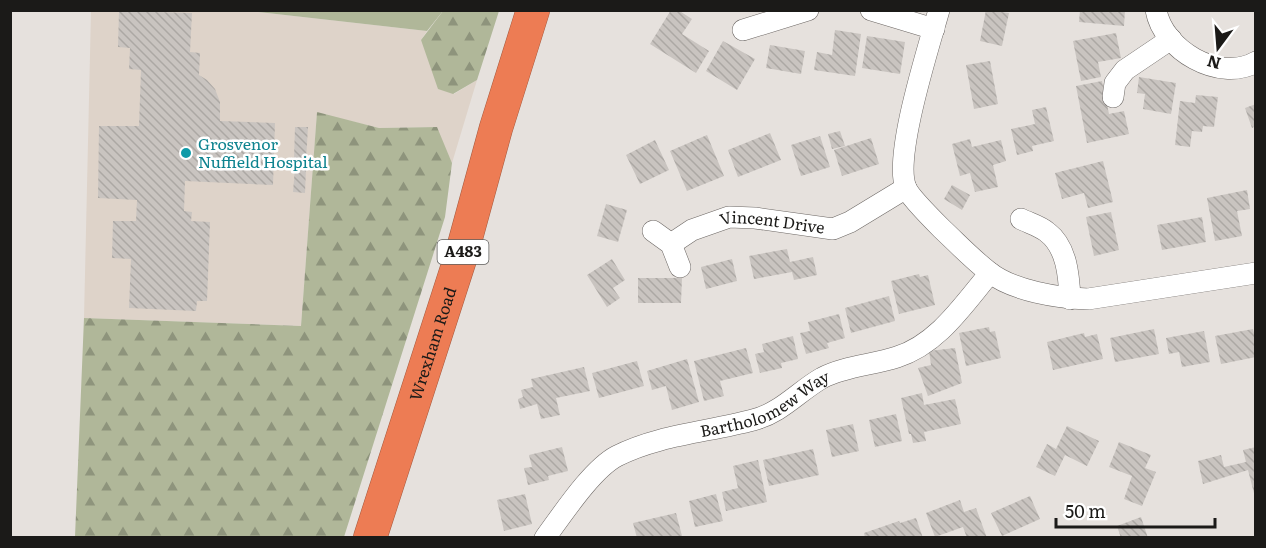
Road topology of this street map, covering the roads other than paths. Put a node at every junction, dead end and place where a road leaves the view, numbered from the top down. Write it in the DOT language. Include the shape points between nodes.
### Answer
graph roads {
  1 [pos="532,10"];
  2 [pos="808,10"];
  3 [pos="871,10"];
  4 [pos="1156,10"];
  5 [pos="936,20"];
  6 [pos="743,30"];
  7 [pos="1171,39"];
  8 [pos="1256,62"];
  9 [pos="1113,97"];
  10 [pos="906,188"];
  11 [pos="1021,219"];
  12 [pos="653,231"];
  13 [pos="671,244"];
  14 [pos="680,267"];
  15 [pos="990,273"];
  16 [pos="1256,273"];
  17 [pos="1070,299"];
  18 [pos="370,537"];
  19 [pos="545,537"];
  1 -- 18 [label="highway, Wrexham Road / A483" via="462,256"];
  2 -- 6 [label="street"];
  3 -- 5 [label="street"];
  4 -- 7 [label="street"];
  5 -- 10 [label="street" via="908,126 903,159"];
  7 -- 8 [label="street" via="1193,60 1221,69"];
  7 -- 9 [label="street" via="1125,70 1115,83"];
  10 -- 13 [label="street, Vincent Drive" via="833,228 729,217 692,230"];
  10 -- 15 [label="street" via="932,220"];
  11 -- 17 [label="street" via="1046,231 1059,244 1069,276"];
  12 -- 13 [label="street"];
  13 -- 14 [label="street"];
  15 -- 17 [label="street" via="1018,287"];
  15 -- 19 [label="street, Bartholomew Way" via="940,332 920,348 823,377 788,404 756,420 650,444 615,457 582,488"];
  16 -- 17 [label="street" via="1088,300"];
}
